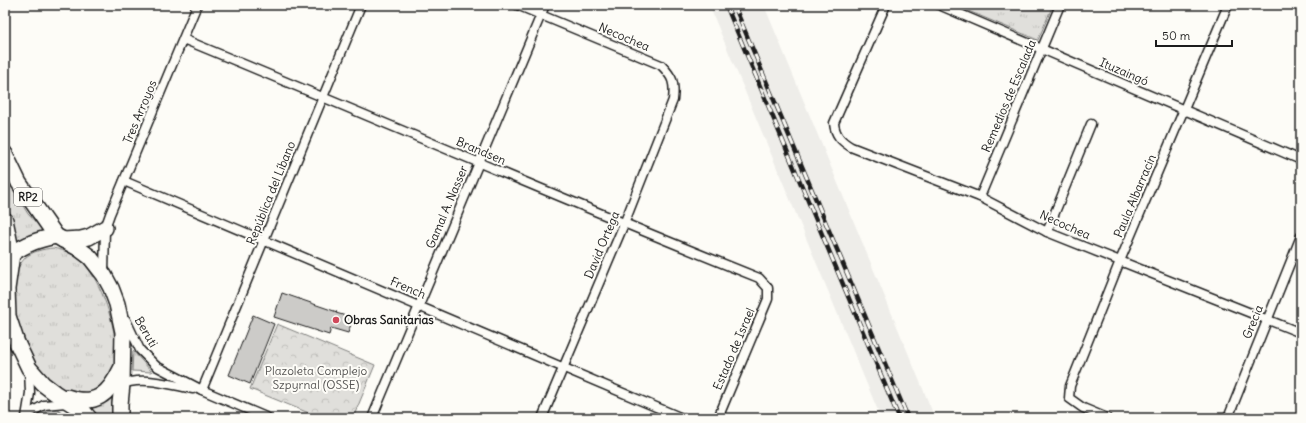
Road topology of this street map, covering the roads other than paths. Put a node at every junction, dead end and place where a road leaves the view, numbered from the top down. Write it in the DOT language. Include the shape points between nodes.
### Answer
graph roads {
  1 [pos="197,5"];
  2 [pos="362,5"];
  3 [pos="517,5"];
  4 [pos="545,5"];
  5 [pos="886,5"];
  6 [pos="938,5"];
  7 [pos="1060,5"];
  8 [pos="1228,5"];
  9 [pos="541,15"];
  10 [pos="183,39"];
  11 [pos="1042,50"];
  12 [pos="672,79"];
  13 [pos="323,96"];
  14 [pos="1184,110"];
  15 [pos="1092,124"];
  16 [pos="5,154"];
  17 [pos="1301,160"];
  18 [pos="479,163"];
  19 [pos="124,181"];
  20 [pos="980,197"];
  21 [pos="5,220"];
  22 [pos="624,224"];
  23 [pos="105,228"];
  24 [pos="1047,232"];
  25 [pos="1301,236"];
  26 [pos="59,238"];
  27 [pos="265,241"];
  28 [pos="1120,261"];
  29 [pos="9,263"];
  30 [pos="104,275"];
  31 [pos="768,288"];
  32 [pos="118,304"];
  33 [pos="419,306"];
  34 [pos="6,315"];
  35 [pos="1267,320"];
  36 [pos="1301,333"];
  37 [pos="122,366"];
  38 [pos="29,368"];
  39 [pos="562,368"];
  40 [pos="122,384"];
  41 [pos="202,390"];
  42 [pos="55,393"];
  43 [pos="105,394"];
  44 [pos="86,401"];
  45 [pos="71,403"];
  46 [pos="27,416"];
  47 [pos="89,418"];
  48 [pos="120,418"];
  49 [pos="268,418"];
  50 [pos="372,418"];
  51 [pos="542,418"];
  52 [pos="682,418"];
  53 [pos="718,418"];
  54 [pos="1107,418"];
  55 [pos="1228,418"];
  1 -- 10 [label="street, Tres Arroyos"];
  2 -- 13 [label="street, República del Líbano"];
  3 -- 9 [label="street, Necochea"];
  4 -- 9 [label="street, Gamal A. Nasser"];
  5 -- 20 [label="street, Necochea" via="834,123 834,130 838,137 851,147"];
  6 -- 11 [label="street, Ituzaingó"];
  7 -- 11 [label="street, Remedios de Escalada"];
  8 -- 14 [label="street, Paula Albarracín"];
  9 -- 12 [label="street, Necochea" via="661,65"];
  9 -- 18 [label="street, Gamal A. Nasser"];
  10 -- 13 [label="street, Brandsen"];
  10 -- 19 [label="street, Tres Arroyos"];
  11 -- 14 [label="street, Ituzaingó"];
  11 -- 20 [label="street, Remedios de Escalada"];
  12 -- 22 [label="street, David Ortega" via="675,89 673,100"];
  13 -- 18 [label="street, Brandsen"];
  13 -- 27 [label="street, República del Líbano"];
  14 -- 17 [label="street, Ituzaingó"];
  14 -- 28 [label="street, Paula Albarracín"];
  15 -- 24 [label="street"];
  16 -- 26 [label="highway, RP2" via="19,183"];
  18 -- 22 [label="street, Brandsen"];
  18 -- 33 [label="street, Gamal A. Nasser"];
  19 -- 23 [label="street, Tres Arroyos"];
  19 -- 27 [label="street, French"];
  20 -- 24 [label="street, Necochea"];
  21 -- 29 [label="highway, RP2"];
  22 -- 31 [label="street, Brandsen" via="759,278"];
  22 -- 39 [label="street, David Ortega"];
  23 -- 26 [label="highway" via="80,239"];
  23 -- 30 [label="street"];
  24 -- 28 [label="street, Necochea"];
  25 -- 35 [label="street, Grecia"];
  26 -- 29 [label="highway" via="42,239 25,245"];
  26 -- 30 [label="highway, RP2" via="90,257"];
  27 -- 33 [label="street, French"];
  27 -- 41 [label="street, República del Líbano"];
  28 -- 35 [label="street, Necochea"];
  28 -- 54 [label="street, Paula Albarracín" via="1070,386 1069,398 1083,408"];
  29 -- 34 [label="highway, RP2"];
  30 -- 32 [label="highway, RP2"];
  31 -- 53 [label="street, Estado de Israel" via="768,300"];
  32 -- 37 [label="highway, RP2" via="123,332"];
  32 -- 41 [label="street, Beruti" via="140,350 156,366"];
  33 -- 39 [label="street, French"];
  33 -- 50 [label="street, Gamal A. Nasser"];
  34 -- 38 [label="highway, RP2"];
  35 -- 36 [label="street, Necochea"];
  35 -- 55 [label="street, Grecia"];
  37 -- 40 [label="highway, RP2"];
  37 -- 43 [label="highway, RP2" via="115,382"];
  38 -- 42 [label="highway, RP2"];
  38 -- 46 [label="street" via="30,393"];
  39 -- 51 [label="street, David Ortega"];
  39 -- 52 [label="street, French"];
  40 -- 41 [label="street, Beruti" via="136,381 154,382"];
  40 -- 43 [label="street, Beruti"];
  40 -- 48 [label="highway, RP2"];
  41 -- 49 [label="street, Beruti"];
  42 -- 44 [label="highway, RP2"];
  42 -- 45 [label="highway, RP2"];
  43 -- 44 [label="highway"];
  44 -- 45 [label="street"];
  45 -- 46 [label="street" via="44,405"];
  45 -- 47 [label="highway, RP2"];
}
